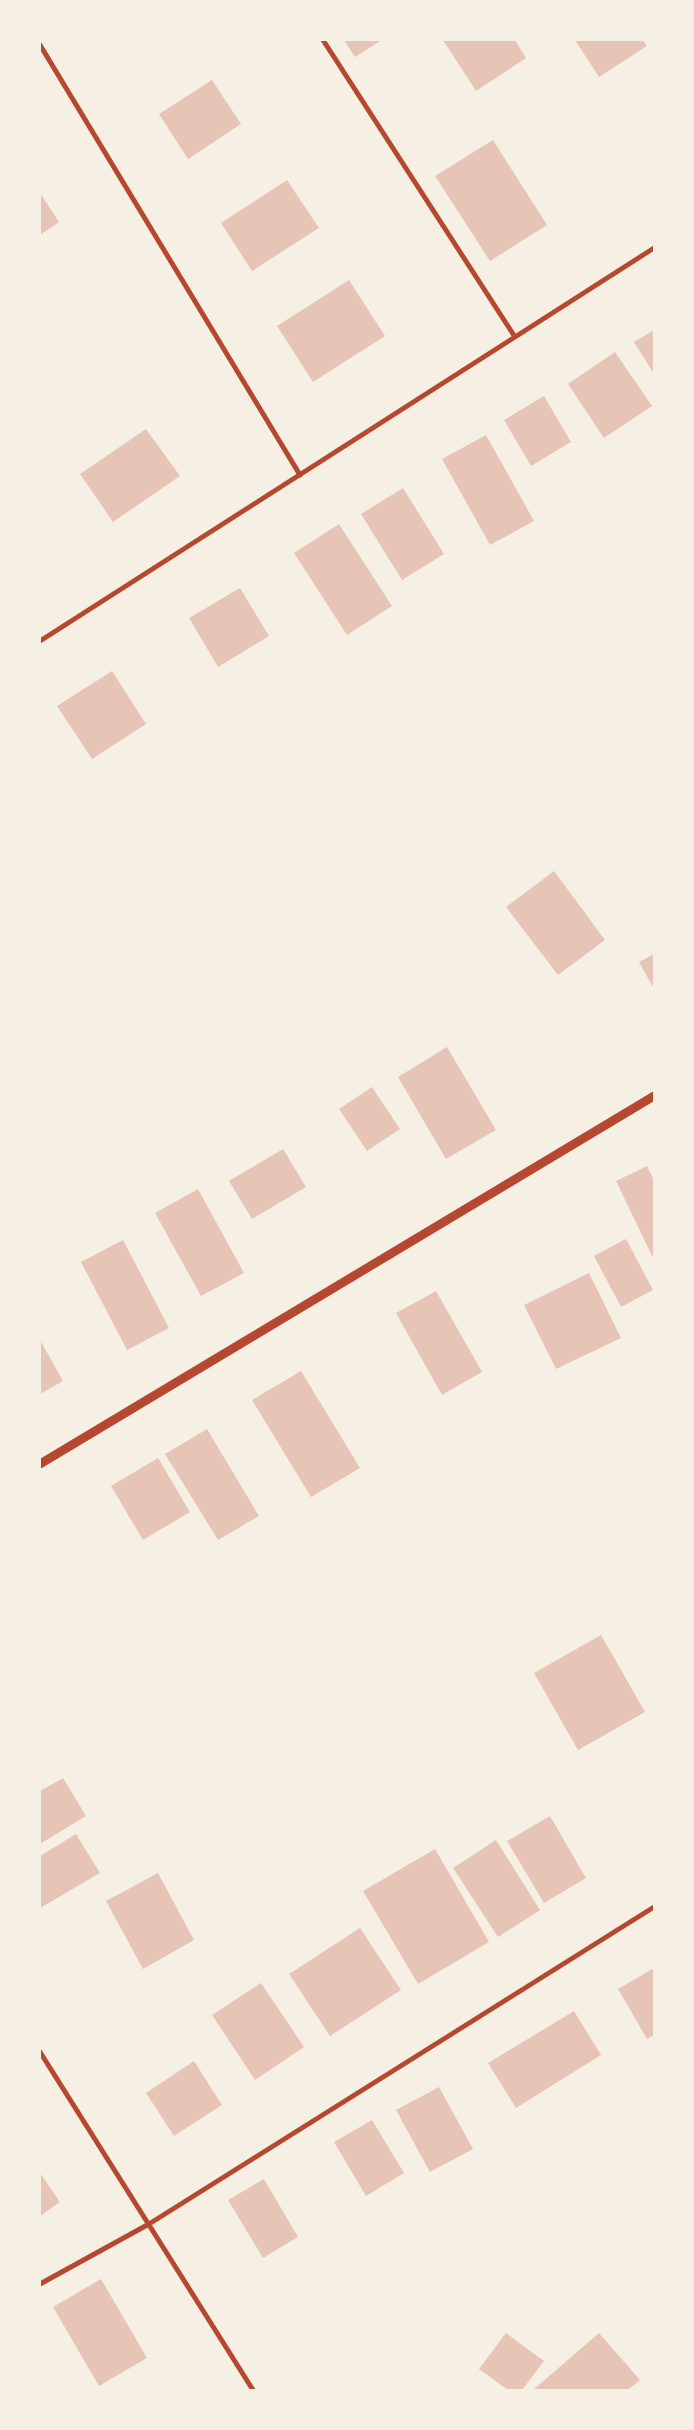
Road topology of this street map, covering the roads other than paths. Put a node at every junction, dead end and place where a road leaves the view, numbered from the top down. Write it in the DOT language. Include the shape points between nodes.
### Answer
graph roads {
  1 [pos="322,40"];
  2 [pos="40,45"];
  3 [pos="654,248"];
  4 [pos="515,337"];
  5 [pos="300,475"];
  6 [pos="40,641"];
  7 [pos="654,1096"];
  8 [pos="40,1464"];
  9 [pos="654,1907"];
  10 [pos="40,2052"];
  11 [pos="149,2224"];
  12 [pos="40,2284"];
  13 [pos="253,2390"];
  1 -- 4 [label="street"];
  2 -- 5 [label="street"];
  3 -- 4 [label="street"];
  4 -- 5 [label="street"];
  5 -- 6 [label="street"];
  7 -- 8 [label="street"];
  9 -- 11 [label="street"];
  10 -- 11 [label="street"];
  11 -- 12 [label="street"];
  11 -- 13 [label="street"];
}
